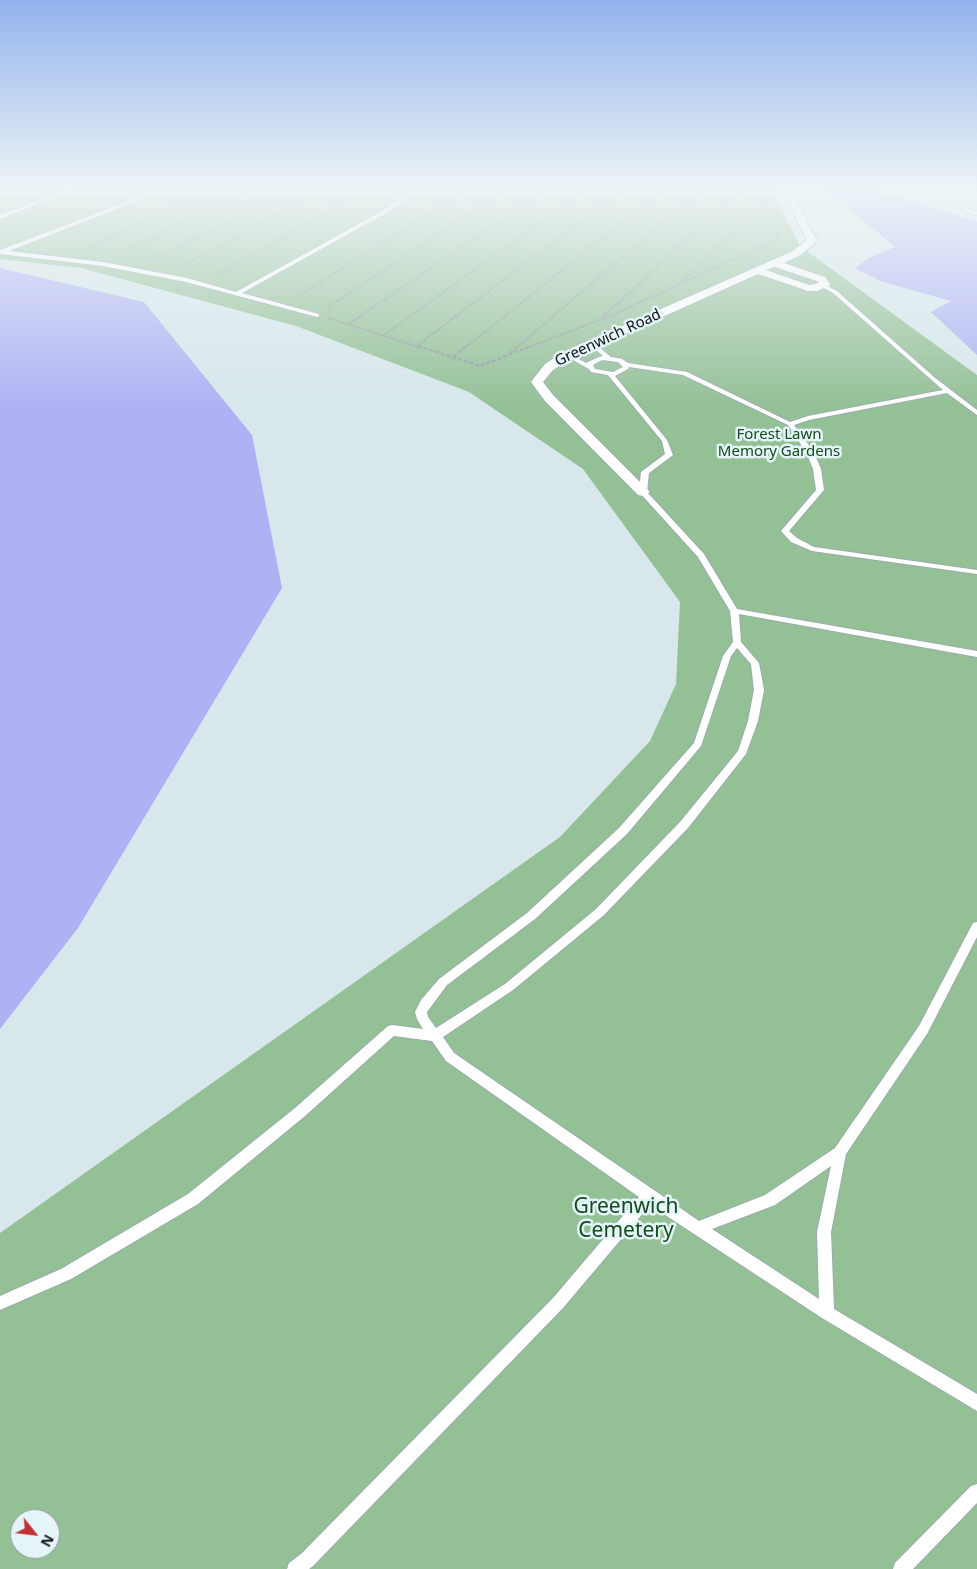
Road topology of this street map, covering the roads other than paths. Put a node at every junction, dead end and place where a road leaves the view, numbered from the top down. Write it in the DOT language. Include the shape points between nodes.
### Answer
graph roads {
  1 [pos="81,261"];
  2 [pos="294,261"];
  3 [pos="779,261"];
  4 [pos="775,263"];
  5 [pos="758,271"];
  6 [pos="824,286"];
  7 [pos="239,292"];
  8 [pos="317,315"];
  9 [pos="592,344"];
  10 [pos="567,355"];
  11 [pos="608,358"];
  12 [pos="626,365"];
  13 [pos="589,367"];
  14 [pos="610,374"];
  15 [pos="948,391"];
  16 [pos="549,398"];
  17 [pos="977,414"];
  18 [pos="790,424"];
  19 [pos="643,492"];
  20 [pos="977,572"];
  21 [pos="734,611"];
  22 [pos="737,642"];
  23 [pos="977,654"];
  24 [pos="977,926"];
  25 [pos="434,1036"];
  26 [pos="840,1152"];
  27 [pos="649,1196"];
  28 [pos="697,1228"];
  29 [pos="0,1303"];
  30 [pos="827,1313"];
  31 [pos="977,1403"];
  32 [pos="977,1492"];
  33 [pos="301,1566"];
  34 [pos="901,1569"];
  1 -- 7 [label="lane"];
  2 -- 7 [label="lane"];
  3 -- 4 [label="street, Greenwich Road"];
  4 -- 5 [label="street, Greenwich Road"];
  4 -- 6 [label="street" via="821,279"];
  5 -- 6 [label="street" via="803,287"];
  5 -- 9 [label="street, Greenwich Road"];
  6 -- 15 [label="lane" via="835,292"];
  7 -- 8 [label="lane"];
  9 -- 10 [label="street, Greenwich Road"];
  9 -- 11 [label="lane"];
  10 -- 13 [label="lane"];
  10 -- 16 [label="street, Greenwich Road" via="549,367 537,382"];
  11 -- 12 [label="lane"];
  11 -- 13 [label="lane" via="593,360"];
  12 -- 14 [label="lane" via="624,371"];
  12 -- 18 [label="lane" via="685,373"];
  13 -- 14 [label="lane" via="598,373"];
  14 -- 19 [label="lane" via="665,441 669,455 646,472"];
  15 -- 17 [label="lane"];
  15 -- 18 [label="lane"];
  16 -- 19 [label="street"];
  18 -- 20 [label="lane" via="810,452 820,490 785,531 794,540 812,549"];
  19 -- 21 [label="lane" via="701,556"];
  21 -- 22 [label="lane"];
  21 -- 23 [label="lane"];
  22 -- 25 [label="lane" via="727,656 698,744 623,831 531,916 443,982 421,1012"];
  22 -- 25 [label="lane" via="755,663 759,690 743,752 684,825 600,912 509,987"];
  24 -- 26 [label="lane" via="923,1030"];
  25 -- 27 [label="lane" via="450,1057"];
  25 -- 29 [label="lane" via="392,1030 300,1112 193,1199 66,1274"];
  26 -- 28 [label="lane" via="770,1200"];
  26 -- 30 [label="lane" via="824,1232"];
  27 -- 28 [label="lane"];
  27 -- 33 [label="lane" via="558,1303"];
  28 -- 30 [label="lane"];
  30 -- 31 [label="lane"];
  32 -- 34 [label="lane"];
}
